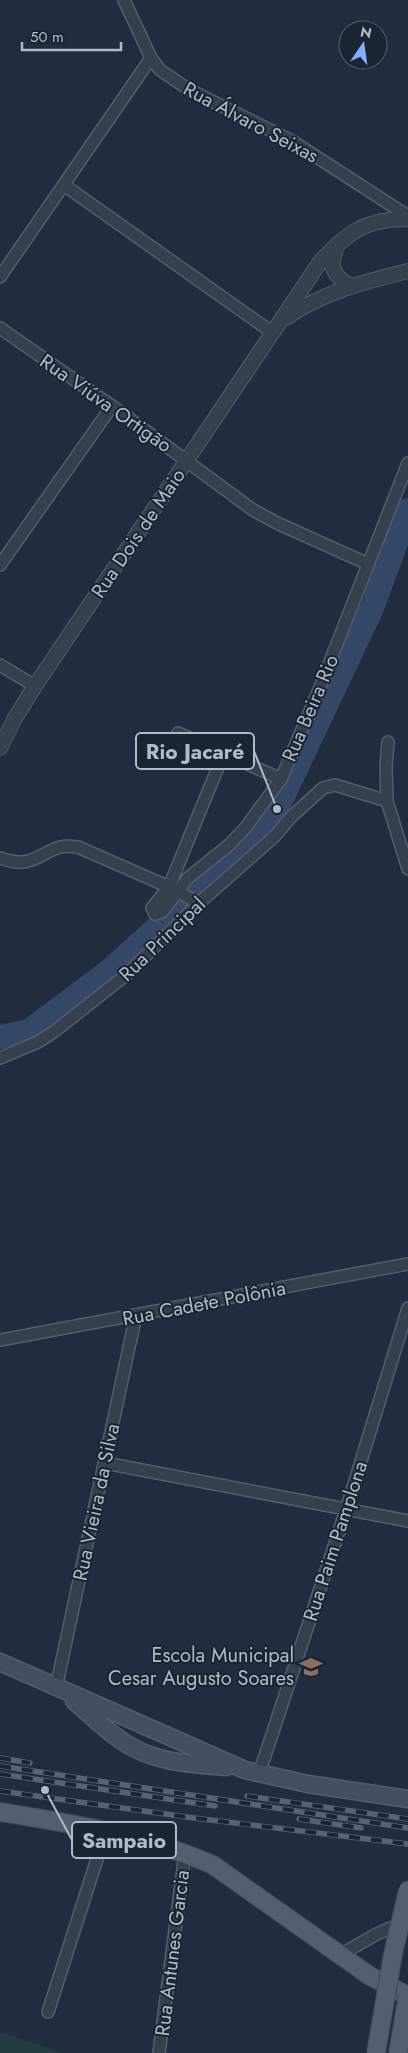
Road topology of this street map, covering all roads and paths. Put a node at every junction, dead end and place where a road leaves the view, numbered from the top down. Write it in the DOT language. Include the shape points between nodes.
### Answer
graph roads {
  1 [pos="124,0"];
  2 [pos="151,58"];
  3 [pos="64,185"];
  4 [pos="408,218"];
  5 [pos="338,244"];
  6 [pos="406,270"];
  7 [pos="0,277"];
  8 [pos="352,286"];
  9 [pos="281,321"];
  10 [pos="0,328"];
  11 [pos="273,333"];
  12 [pos="112,406"];
  13 [pos="187,461"];
  14 [pos="408,463"];
  15 [pos="368,564"];
  16 [pos="0,565"];
  17 [pos="0,665"];
  18 [pos="35,686"];
  19 [pos="178,734"];
  20 [pos="388,742"];
  21 [pos="0,748"];
  22 [pos="223,755"];
  23 [pos="280,779"];
  24 [pos="387,801"];
  25 [pos="0,858"];
  26 [pos="408,869"];
  27 [pos="175,890"];
  28 [pos="196,902"];
  29 [pos="155,914"];
  30 [pos="0,1058"];
  31 [pos="408,1264"];
  32 [pos="408,1308"];
  33 [pos="136,1315"];
  34 [pos="0,1340"];
  35 [pos="105,1463"];
  36 [pos="346,1510"];
  37 [pos="408,1522"];
  38 [pos="0,1662"];
  39 [pos="60,1689"];
  40 [pos="252,1772"];
  41 [pos="408,1799"];
  42 [pos="0,1812"];
  43 [pos="106,1831"];
  44 [pos="184,1853"];
  45 [pos="408,1890"];
  46 [pos="408,1921"];
  47 [pos="340,1955"];
  48 [pos="408,1996"];
  49 [pos="48,2012"];
  50 [pos="158,2053"];
  51 [pos="376,2053"];
  52 [pos="398,2053"];
  1 -- 2 [label="street, Rua Álvaro Seixas"];
  2 -- 3 [label="street"];
  2 -- 4 [label="street, Rua Álvaro Seixas" via="160,70 188,89 292,141"];
  3 -- 7 [label="street"];
  3 -- 11 [label="street"];
  4 -- 5 [label="street, Rua Dois de Maio" via="364,225"];
  5 -- 8 [label="street" via="332,265 336,275"];
  5 -- 9 [label="street, Rua Dois de Maio" via="308,278"];
  6 -- 8 [label="street"];
  8 -- 9 [label="street" via="315,300"];
  9 -- 11 [label="street, Rua Dois de Maio"];
  10 -- 12 [label="street, Rua Viúva Ortigão"];
  11 -- 13 [label="street, Rua Dois de Maio"];
  12 -- 13 [label="street, Rua Viúva Ortigão"];
  12 -- 16 [label="street"];
  13 -- 15 [label="street, Rua Viúva Ortigão" via="253,510"];
  13 -- 18 [label="street, Rua Dois de Maio"];
  14 -- 15 [label="street, Rua Beira Rio"];
  15 -- 23 [label="street, Rua Beira Rio"];
  17 -- 18 [label="street"];
  18 -- 21 [label="street, Rua Dois de Maio"];
  19 -- 22 [label="street"];
  20 -- 24 [label="street"];
  22 -- 23 [label="street"];
  22 -- 27 [label="street"];
  23 -- 27 [label="street, Rua Beira Rio" via="246,827"];
  24 -- 26 [label="street"];
  24 -- 28 [label="street, Rua Principal" via="336,785 323,788 275,836"];
  25 -- 27 [label="street" via="27,862 66,845 93,853"];
  27 -- 28 [label="street"];
  27 -- 29 [label="street" via="152,908"];
  28 -- 30 [label="street, Rua Principal" via="127,974 65,1024 38,1042"];
  31 -- 33 [label="street, Rua Cadete Polônia"];
  32 -- 36 [label="street, Rua Paim Pamplona"];
  33 -- 34 [label="street, Rua Cadete Polônia"];
  33 -- 35 [label="street, Rua Vieira da Silva"];
  35 -- 36 [label="street"];
  35 -- 39 [label="street, Rua Vieira da Silva"];
  36 -- 37 [label="street"];
  36 -- 40 [label="street, Rua Paim Pamplona"];
  38 -- 39 [label="main road"];
  39 -- 40 [label="main road"];
  39 -- 40 [label="main road" via="134,1748 173,1761"];
  40 -- 41 [label="main road"];
  42 -- 43 [label="main road"];
  43 -- 44 [label="main road"];
  43 -- 49 [label="street"];
  44 -- 47 [label="main road" via="213,1865"];
  44 -- 50 [label="street, Rua Antunes Garcia"];
  45 -- 51 [label="main road, bridge"];
  46 -- 47 [label="street"];
  47 -- 48 [label="main road" via="373,1978"];
  48 -- 52 [label="main road, bridge"];
}
